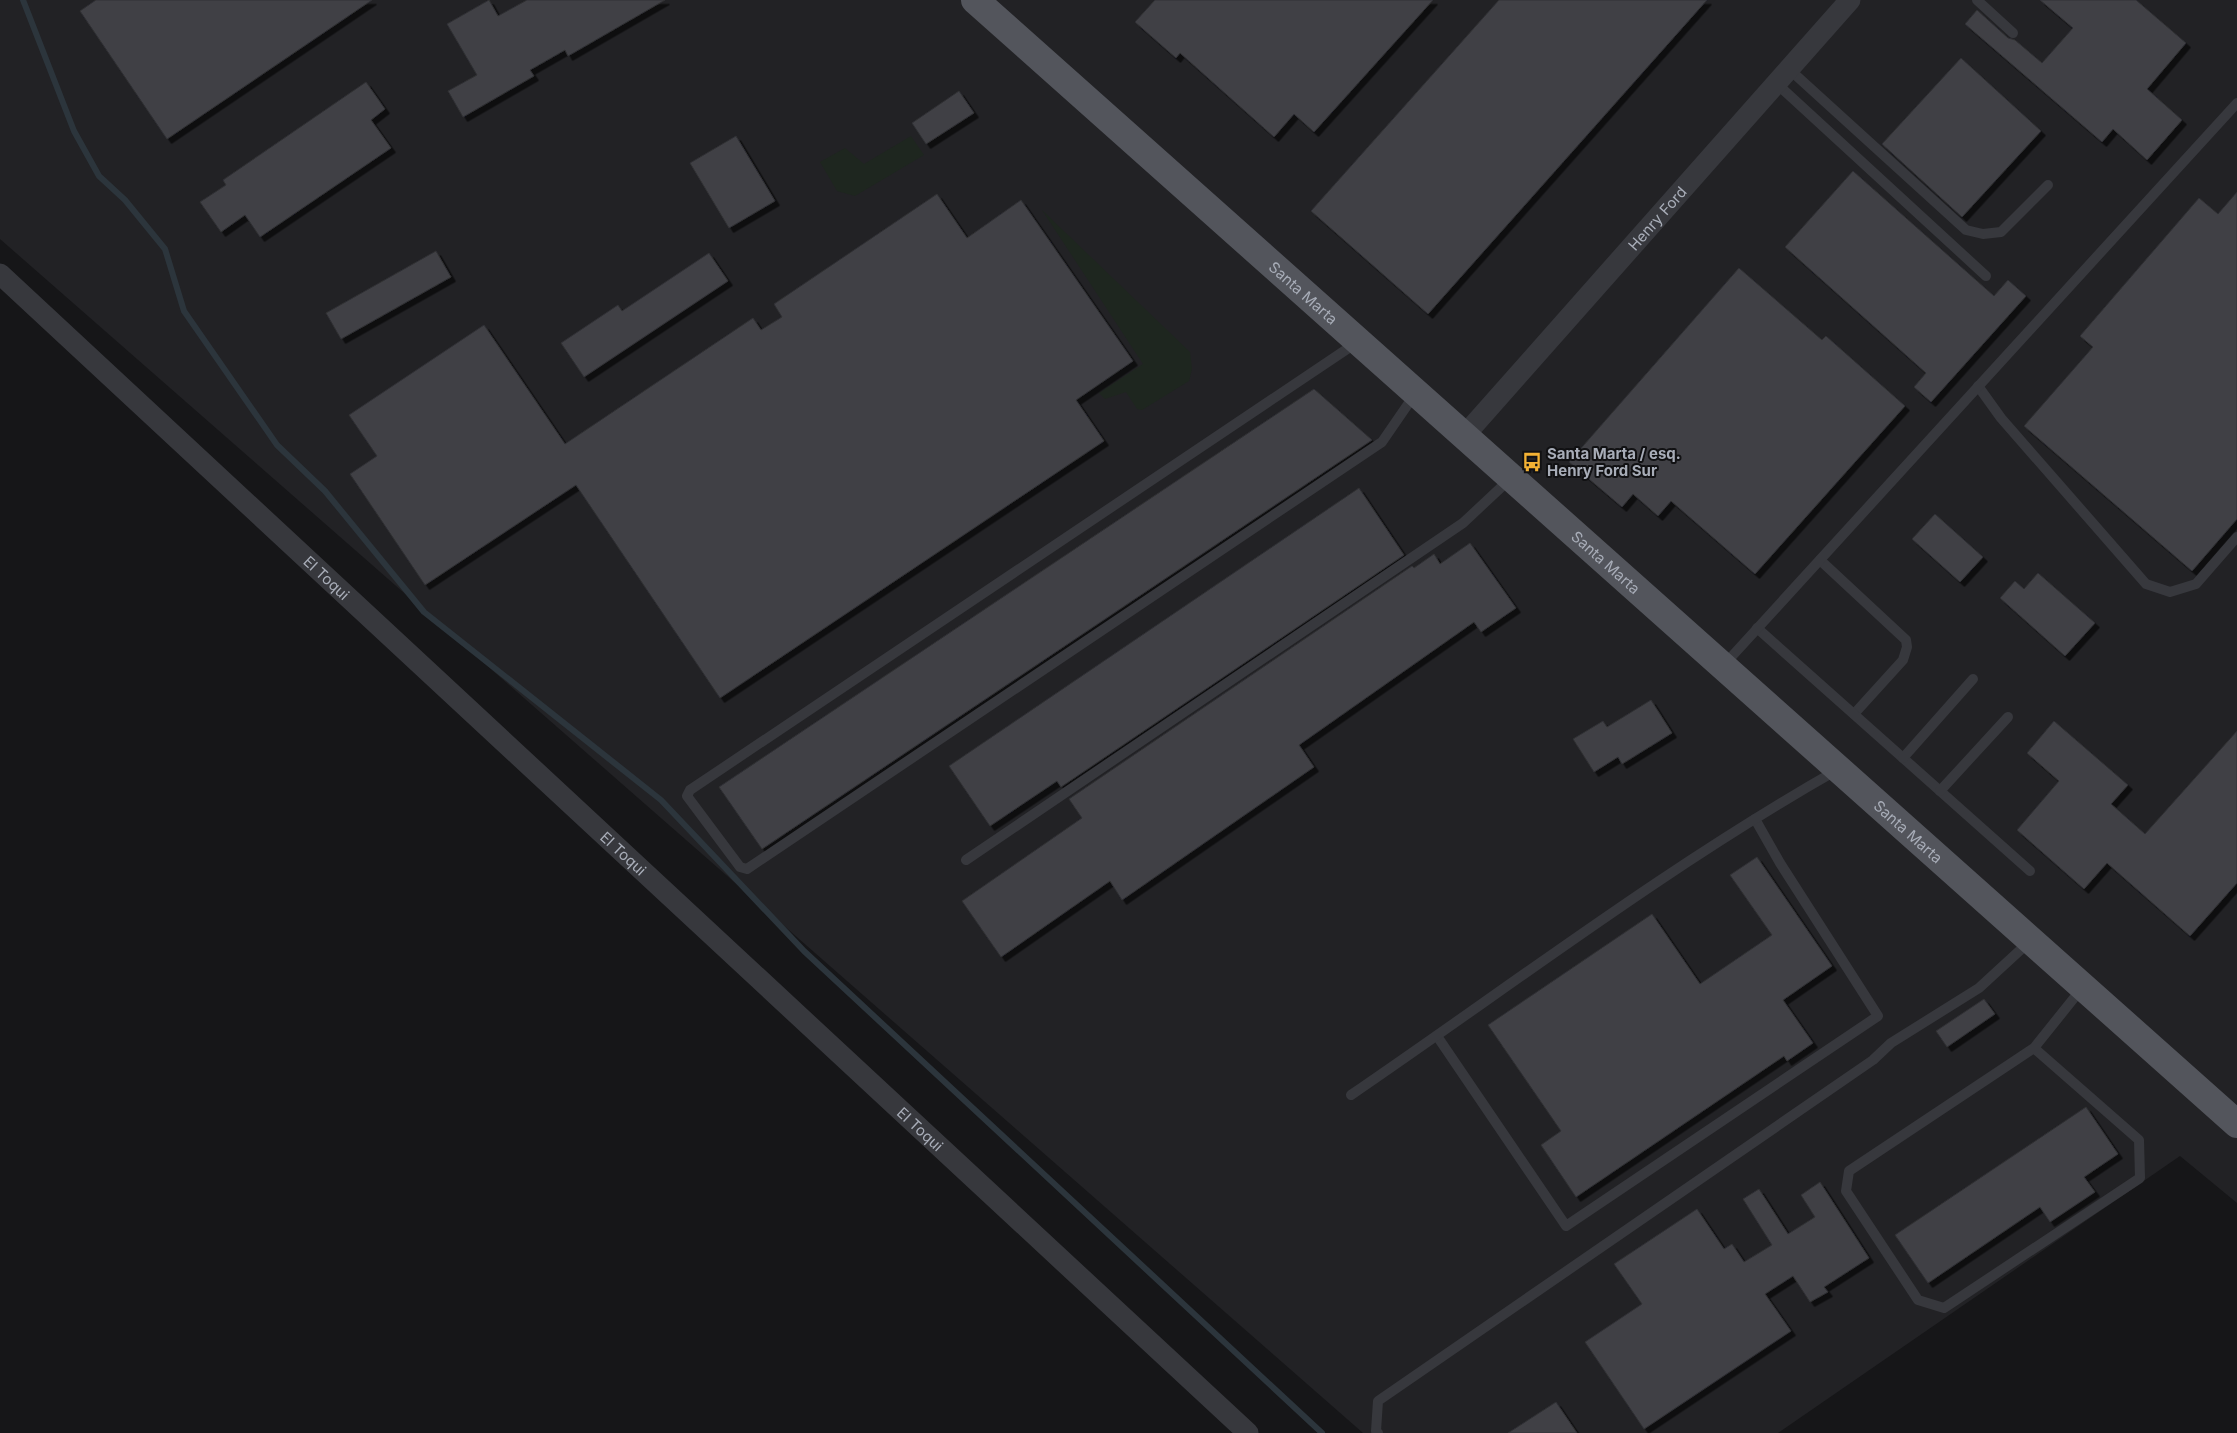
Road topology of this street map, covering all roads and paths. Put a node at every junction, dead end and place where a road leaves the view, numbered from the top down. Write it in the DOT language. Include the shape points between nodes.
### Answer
graph roads {
  1 [pos="976,0"];
  2 [pos="1850,0"];
  3 [pos="1977,0"];
  4 [pos="2013,33"];
  5 [pos="1783,76"];
  6 [pos="2237,103"];
  7 [pos="2048,185"];
  8 [pos="0,274"];
  9 [pos="1986,276"];
  10 [pos="1358,341"];
  11 [pos="1978,386"];
  12 [pos="1416,394"];
  13 [pos="1464,436"];
  14 [pos="1510,478"];
  15 [pos="2237,537"];
  16 [pos="1820,560"];
  17 [pos="1758,628"];
  18 [pos="1722,666"];
  19 [pos="1973,679"];
  20 [pos="1854,714"];
  21 [pos="2008,717"];
  22 [pos="1903,758"];
  23 [pos="1838,770"];
  24 [pos="1940,791"];
  25 [pos="1755,819"];
  26 [pos="966,860"];
  27 [pos="2030,871"];
  28 [pos="2030,941"];
  29 [pos="2082,987"];
  30 [pos="1437,1036"];
  31 [pos="2034,1048"];
  32 [pos="1351,1095"];
  33 [pos="2237,1124"];
  34 [pos="1248,1433"];
  35 [pos="1378,1433"];
  1 -- 10 [label="main road, Santa Marta"];
  2 -- 5 [label="street, Henry Ford"];
  3 -- 4 [label="lane"];
  5 -- 7 [label="lane" via="1966,230 1983,234 2000,232"];
  5 -- 9 [label="lane"];
  5 -- 13 [label="street, Henry Ford"];
  6 -- 11 [label="lane"];
  8 -- 34 [label="street, El Toqui"];
  10 -- 12 [label="main road, Santa Marta"];
  10 -- 12 [label="lane" via="690,790 688,796 740,867 748,869 1382,442"];
  11 -- 15 [label="lane" via="2000,418 2146,584 2170,592 2196,584"];
  11 -- 16 [label="lane"];
  12 -- 13 [label="main road, Santa Marta"];
  13 -- 14 [label="main road, Santa Marta"];
  14 -- 18 [label="main road, Santa Marta"];
  14 -- 26 [label="lane" via="1463,523"];
  16 -- 17 [label="lane"];
  16 -- 20 [label="lane" via="1903,636 1908,647 1903,660"];
  17 -- 18 [label="lane"];
  17 -- 20 [label="lane"];
  18 -- 23 [label="main road, Santa Marta"];
  19 -- 22 [label="lane"];
  20 -- 22 [label="lane"];
  21 -- 24 [label="lane"];
  22 -- 24 [label="lane"];
  23 -- 25 [label="lane"];
  23 -- 28 [label="main road, Santa Marta"];
  24 -- 27 [label="lane"];
  25 -- 30 [label="lane" via="1582,933"];
  25 -- 30 [label="lane" via="1878,1016 1566,1226"];
  28 -- 29 [label="main road, Santa Marta"];
  28 -- 35 [label="lane" via="1979,988 1891,1043 1873,1060 1378,1401"];
  29 -- 31 [label="lane"];
  29 -- 33 [label="main road, Santa Marta"];
  30 -- 32 [label="lane"];
  31 -- 31 [label="lane" via="1849,1171 1846,1191 1918,1300 1944,1308 2140,1178 2139,1140"];
}
